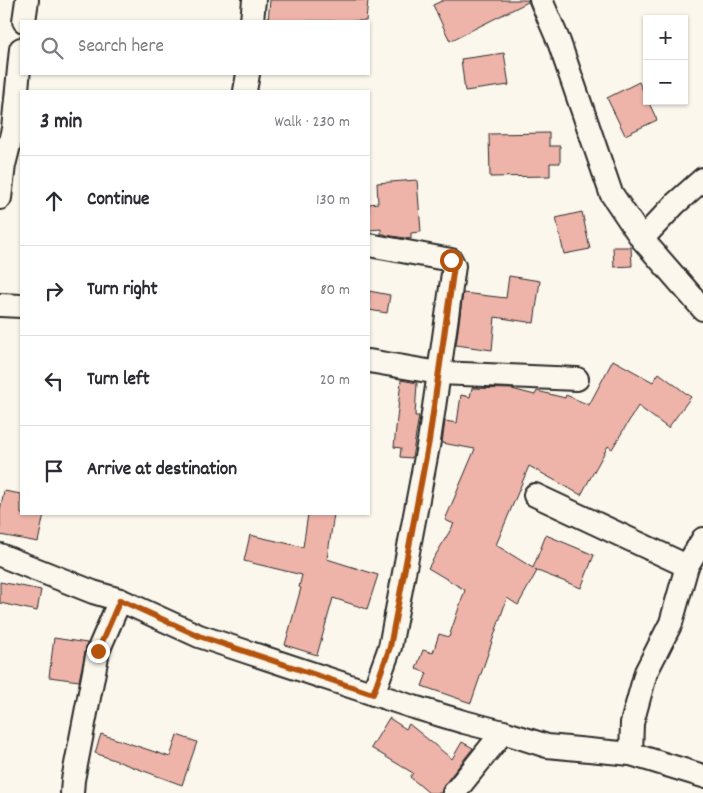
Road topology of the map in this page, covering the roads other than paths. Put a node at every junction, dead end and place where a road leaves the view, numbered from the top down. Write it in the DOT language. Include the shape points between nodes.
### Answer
graph roads {
  1 [pos="27,0"];
  2 [pos="254,0"];
  3 [pos="541,0"];
  4 [pos="24,20"];
  5 [pos="252,20"];
  6 [pos="20,68"];
  7 [pos="248,75"];
  8 [pos="245,90"];
  9 [pos="17,128"];
  10 [pos="703,179"];
  11 [pos="8,191"];
  12 [pos="642,239"];
  13 [pos="370,245"];
  14 [pos="0,305"];
  15 [pos="20,306"];
  16 [pos="703,308"];
  17 [pos="370,361"];
  18 [pos="439,374"];
  19 [pos="577,379"];
  20 [pos="535,495"];
  21 [pos="703,539"];
  22 [pos="0,555"];
  23 [pos="687,566"];
  24 [pos="120,600"];
  25 [pos="373,694"];
  26 [pos="503,732"];
  27 [pos="631,754"];
  28 [pos="703,776"];
  29 [pos="72,793"];
  30 [pos="454,793"];
  1 -- 4 [label="street"];
  2 -- 5 [label="street"];
  3 -- 12 [label="street" via="559,42 611,193"];
  6 -- 9 [label="street"];
  7 -- 8 [label="street"];
  9 -- 11 [label="street" via="4,165"];
  10 -- 12 [label="street"];
  12 -- 16 [label="street"];
  13 -- 18 [label="street" via="451,260 454,266"];
  14 -- 15 [label="street"];
  17 -- 18 [label="street"];
  18 -- 19 [label="street"];
  18 -- 25 [label="street" via="390,647"];
  20 -- 23 [label="street"];
  21 -- 23 [label="street"];
  22 -- 24 [label="street"];
  23 -- 27 [label="street" via="670,623 646,672 632,723"];
  24 -- 25 [label="street" via="199,636"];
  24 -- 29 [label="street" via="98,651"];
  25 -- 26 [label="street"];
  26 -- 27 [label="street" via="547,746"];
  26 -- 30 [label="street"];
  27 -- 28 [label="street"];
}
